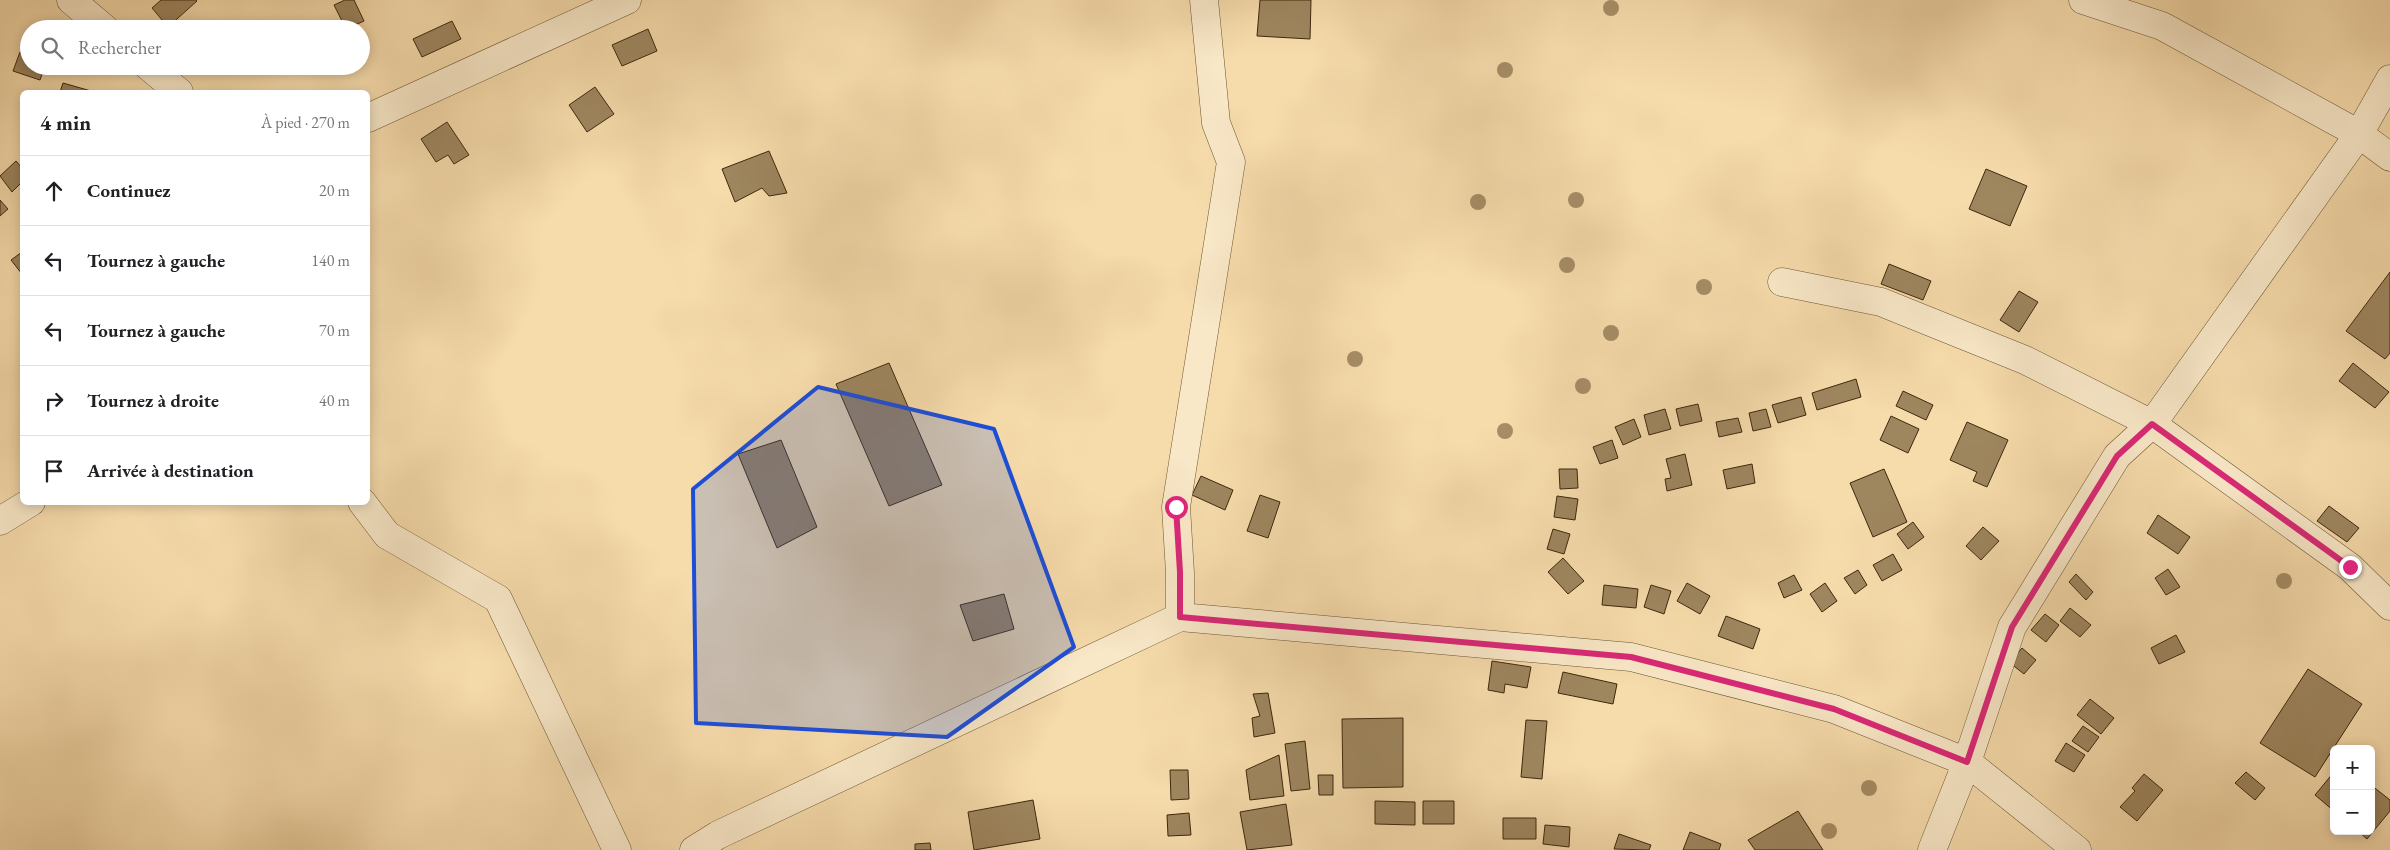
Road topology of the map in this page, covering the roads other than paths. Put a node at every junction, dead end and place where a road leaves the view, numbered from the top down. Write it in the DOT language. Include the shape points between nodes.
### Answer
graph roads {
  1 [pos="71,0"];
  2 [pos="627,0"];
  3 [pos="1204,0"];
  4 [pos="2083,0"];
  5 [pos="94,20"];
  6 [pos="159,75"];
  7 [pos="2390,79"];
  8 [pos="177,90"];
  9 [pos="370,117"];
  10 [pos="2359,134"];
  11 [pos="2390,157"];
  12 [pos="1782,282"];
  13 [pos="2152,424"];
  14 [pos="26,505"];
  15 [pos="364,505"];
  16 [pos="0,521"];
  17 [pos="2390,606"];
  18 [pos="1180,617"];
  19 [pos="1967,762"];
  20 [pos="618,850"];
  21 [pos="694,850"];
  22 [pos="1932,850"];
  23 [pos="2077,850"];
  1 -- 5 [label="street"];
  2 -- 9 [label="street"];
  3 -- 18 [label="street" via="1216,123 1231,162 1176,507"];
  4 -- 10 [label="street" via="2162,26"];
  6 -- 8 [label="street"];
  7 -- 10 [label="street"];
  10 -- 11 [label="street"];
  10 -- 13 [label="street"];
  12 -- 13 [label="street" via="1881,302 2025,360"];
  13 -- 17 [label="street" via="2350,567"];
  13 -- 19 [label="street" via="2117,456 2012,627"];
  14 -- 16 [label="street"];
  15 -- 20 [label="street" via="387,535 498,599"];
  18 -- 19 [label="street" via="1631,657 1834,709"];
  18 -- 21 [label="street" via="718,835"];
  19 -- 22 [label="street"];
  19 -- 23 [label="street"];
}
